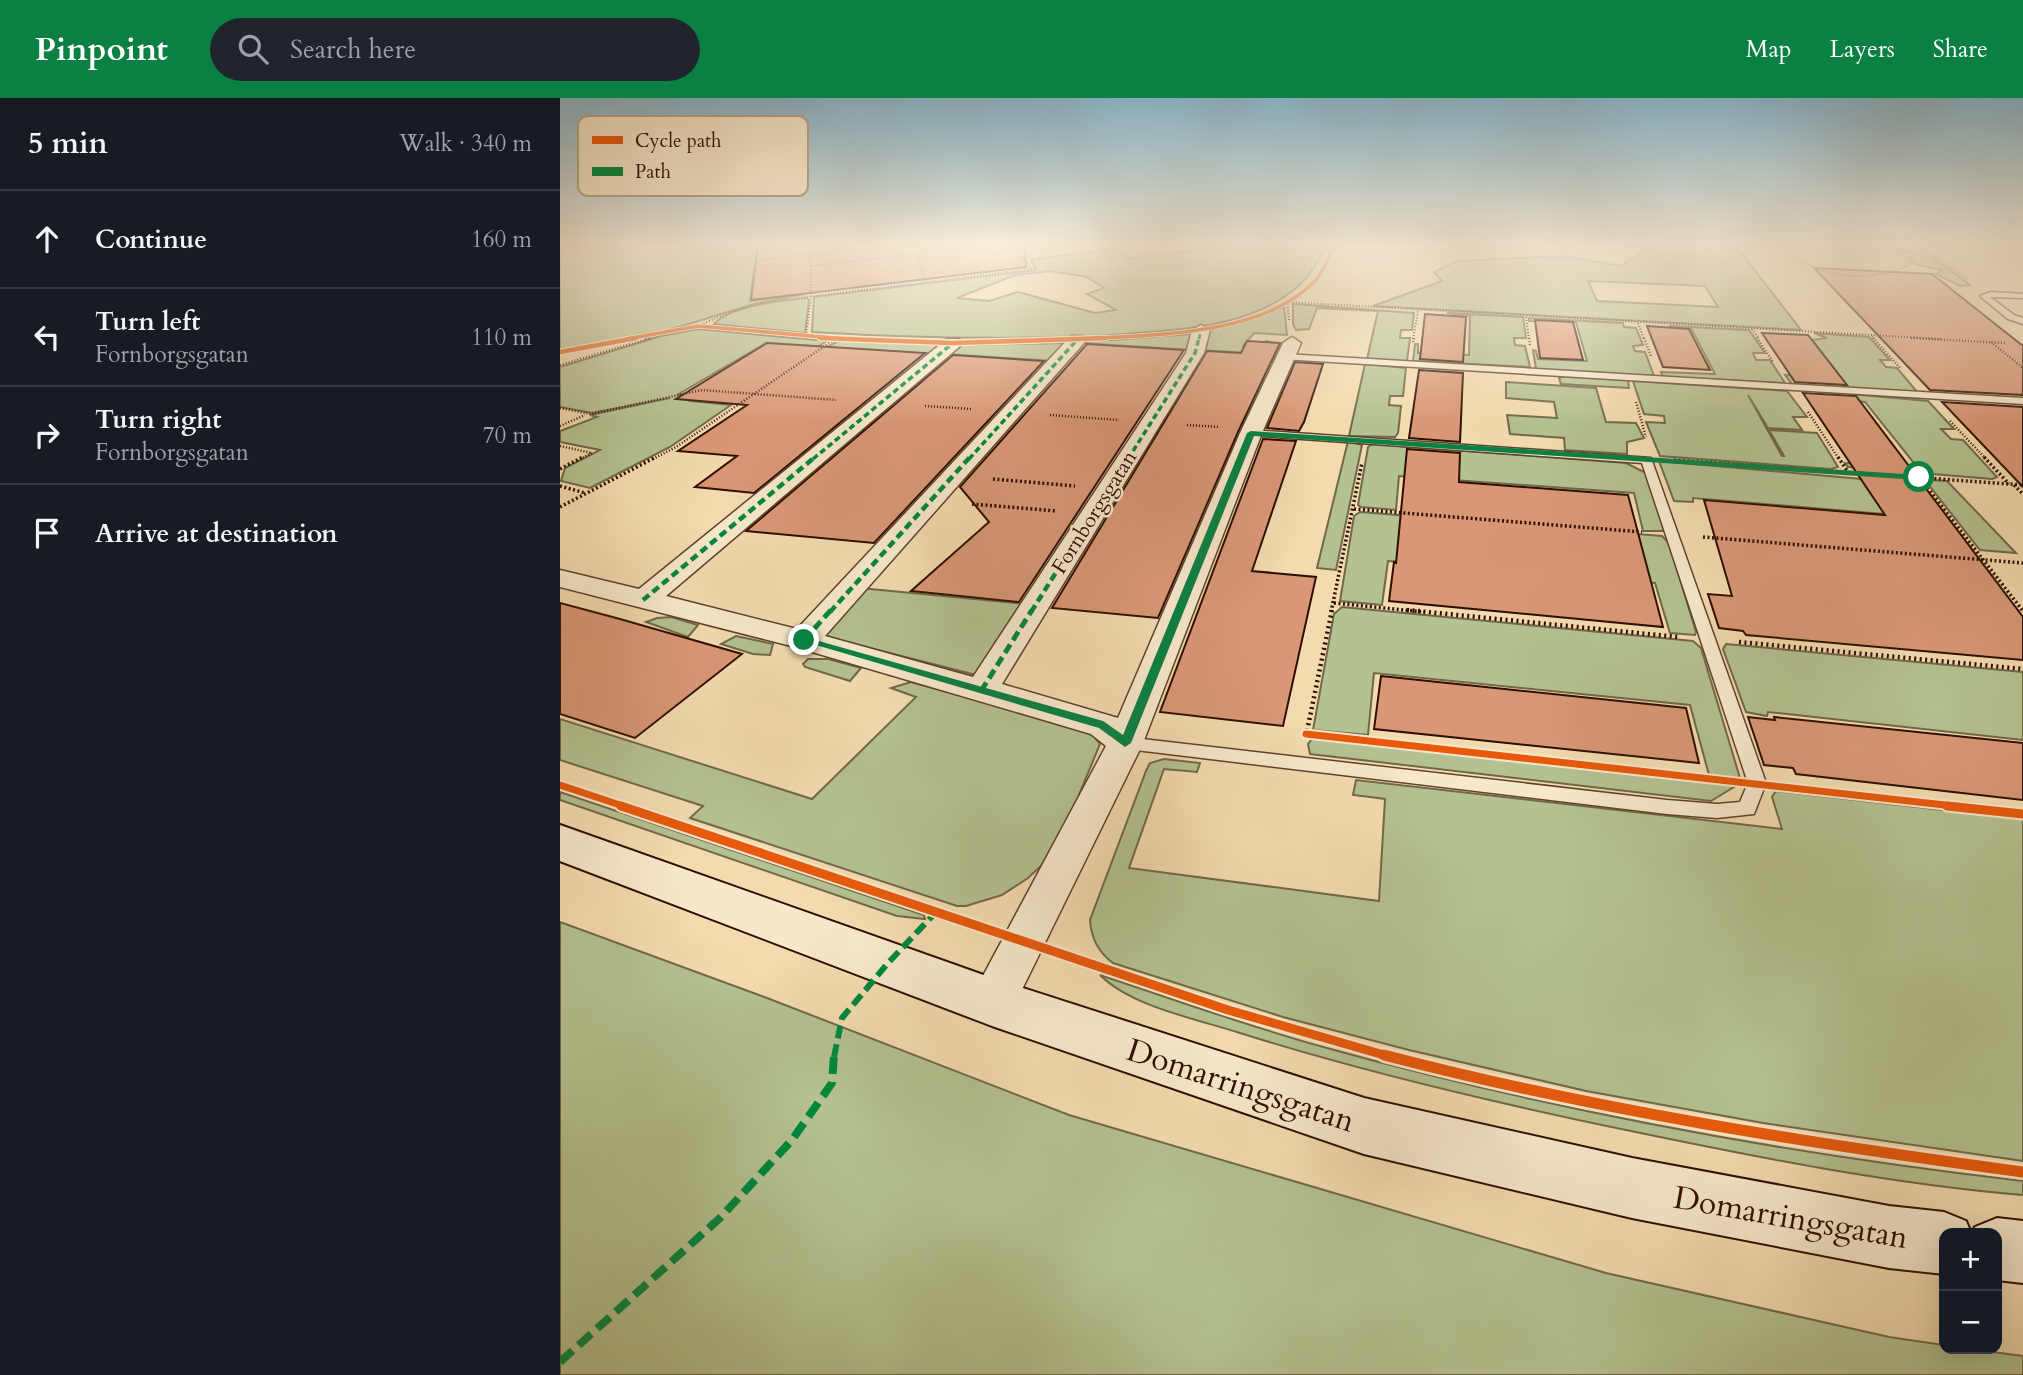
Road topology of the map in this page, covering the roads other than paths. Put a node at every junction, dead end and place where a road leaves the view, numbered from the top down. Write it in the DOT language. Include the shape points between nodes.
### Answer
graph roads {
  1 [pos="1995,305"];
  2 [pos="2023,321"];
  3 [pos="1201,330"];
  4 [pos="1077,340"];
  5 [pos="953,343"];
  6 [pos="1289,350"];
  7 [pos="2023,401"];
  8 [pos="1251,433"];
  9 [pos="560,578"];
  10 [pos="643,600"];
  11 [pos="804,640"];
  12 [pos="981,691"];
  13 [pos="1125,743"];
  14 [pos="560,843"];
  15 [pos="992,1002"];
  16 [pos="1939,1243"];
  17 [pos="2002,1250"];
  18 [pos="2023,1252"];
  1 -- 2 [label="lane"];
  3 -- 12 [label="street, Fornborgsgatan" via="1195,353"];
  4 -- 11 [label="street"];
  5 -- 10 [label="street"];
  6 -- 7 [label="lane"];
  6 -- 8 [label="street"];
  8 -- 13 [label="street"];
  8 -- 13 [label="lane" via="1649,459 1757,783 1747,809 1667,807"];
  9 -- 10 [label="street"];
  10 -- 11 [label="street"];
  11 -- 12 [label="street"];
  12 -- 13 [label="street" via="1103,725"];
  13 -- 15 [label="street"];
  14 -- 15 [label="street, Domarringsgatan"];
  15 -- 16 [label="street, Domarringsgatan" via="1364,1126 1632,1188"];
  17 -- 18 [label="street"];
}
